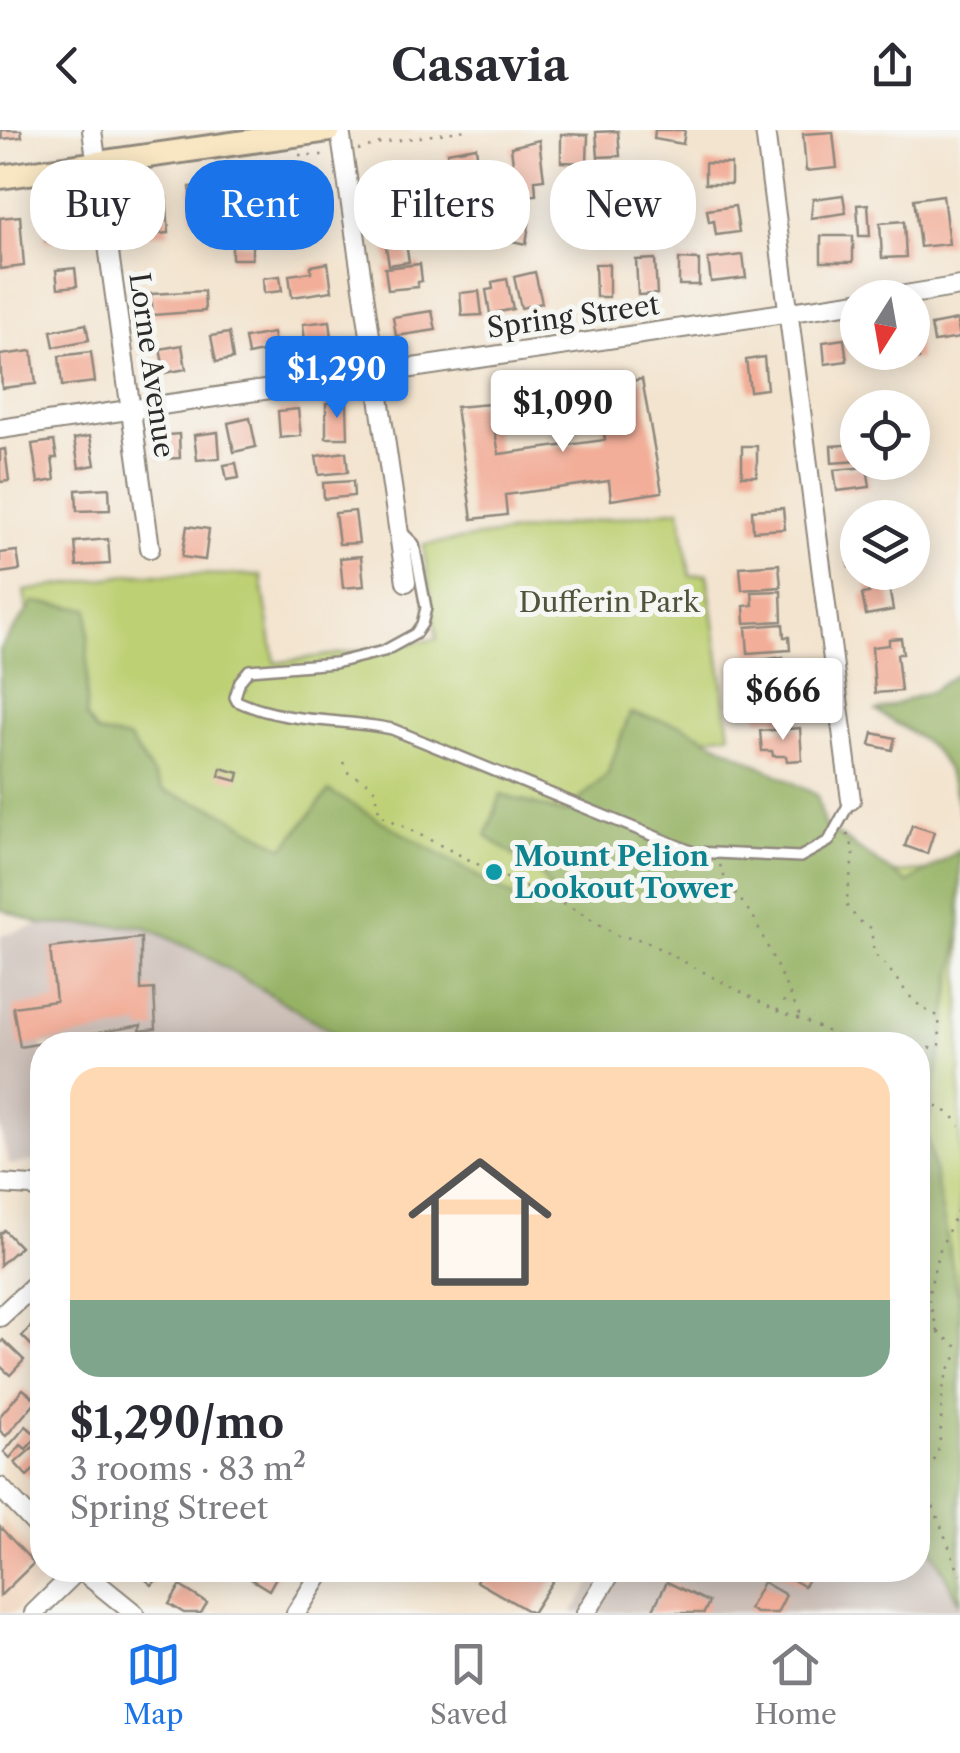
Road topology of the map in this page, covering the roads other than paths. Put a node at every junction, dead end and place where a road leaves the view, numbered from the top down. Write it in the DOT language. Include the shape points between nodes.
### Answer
graph roads {
  1 [pos="92,130"];
  2 [pos="329,130"];
  3 [pos="340,130"];
  4 [pos="766,130"];
  5 [pos="96,160"];
  6 [pos="111,160"];
  7 [pos="30,172"];
  8 [pos="0,177"];
  9 [pos="108,250"];
  10 [pos="960,286"];
  11 [pos="930,291"];
  12 [pos="840,305"];
  13 [pos="788,312"];
  14 [pos="375,372"];
  15 [pos="129,410"];
  16 [pos="0,429"];
  17 [pos="398,530"];
  18 [pos="150,548"];
  19 [pos="406,582"];
  20 [pos="851,800"];
  21 [pos="0,1184"];
  22 [pos="30,1186"];
  23 [pos="30,1289"];
  24 [pos="0,1317"];
  25 [pos="0,1487"];
  26 [pos="30,1518"];
  27 [pos="67,1582"];
  28 [pos="95,1582"];
  29 [pos="315,1582"];
  30 [pos="605,1582"];
  31 [pos="34,1613"];
  32 [pos="134,1613"];
  33 [pos="296,1613"];
  34 [pos="586,1613"];
  1 -- 5 [label="street, Lorne Avenue"];
  2 -- 6 [label="street"];
  3 -- 14 [label="street"];
  4 -- 13 [label="street"];
  7 -- 8 [label="street"];
  9 -- 15 [label="street, Lorne Avenue"];
  10 -- 11 [label="street"];
  12 -- 13 [label="street, Spring Street"];
  13 -- 14 [label="street, Spring Street"];
  13 -- 20 [label="street"];
  14 -- 15 [label="street, Spring Street"];
  14 -- 17 [label="street"];
  15 -- 16 [label="street, Spring Street"];
  15 -- 18 [label="street, Lorne Avenue"];
  17 -- 19 [label="street"];
  17 -- 20 [label="lane" via="414,544 426,608 416,634 384,652 336,663 250,670 235,697 288,718 392,729 693,852 800,857 829,842"];
  21 -- 22 [label="street"];
  23 -- 24 [label="street"];
  25 -- 26 [label="street"];
  27 -- 31 [label="street"];
  28 -- 32 [label="street"];
  29 -- 33 [label="street"];
  30 -- 34 [label="street"];
}
